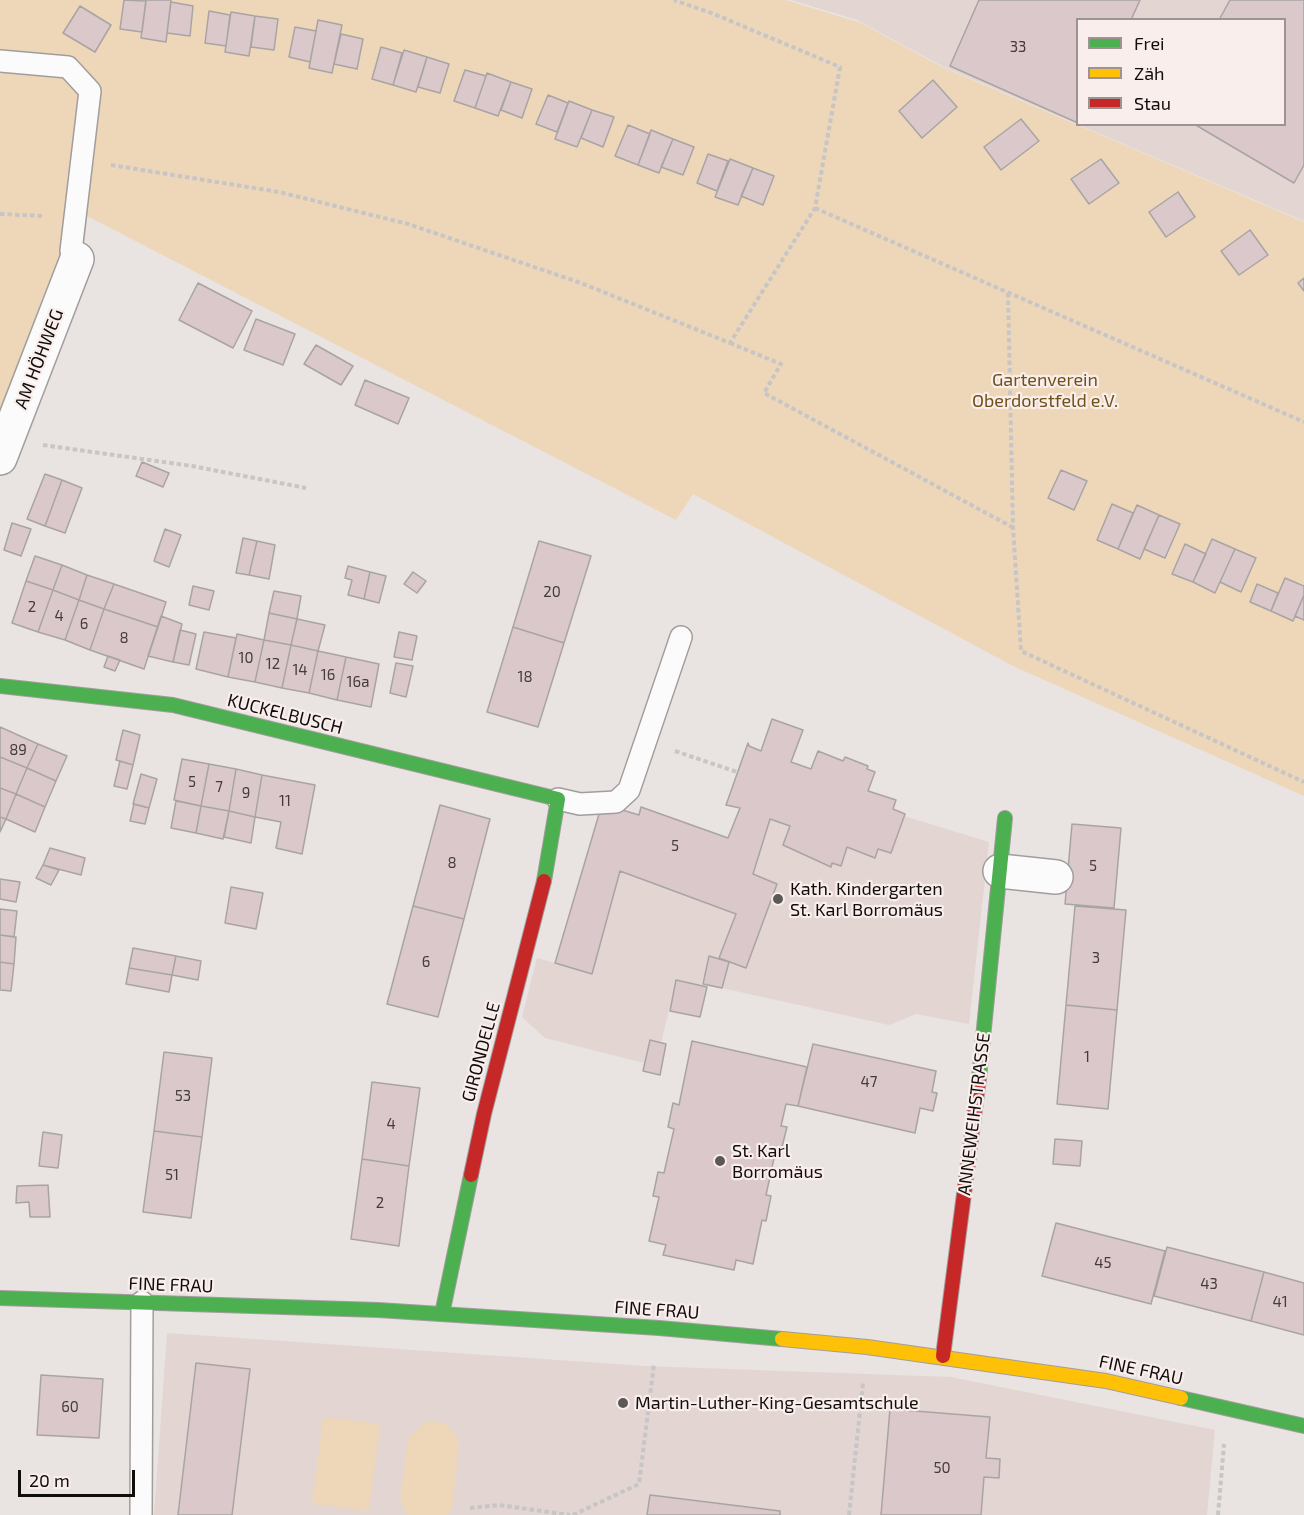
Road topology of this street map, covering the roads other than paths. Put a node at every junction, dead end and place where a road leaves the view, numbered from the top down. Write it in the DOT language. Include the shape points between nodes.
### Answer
graph roads {
  1 [pos="0,61"];
  2 [pos="77,259"];
  3 [pos="4,449"];
  4 [pos="681,637"];
  5 [pos="0,686"];
  6 [pos="558,799"];
  7 [pos="1005,818"];
  8 [pos="1000,871"];
  9 [pos="1056,877"];
  10 [pos="0,1298"];
  11 [pos="142,1302"];
  12 [pos="442,1314"];
  13 [pos="944,1356"];
  14 [pos="1304,1426"];
  15 [pos="141,1515"];
  1 -- 2 [label="lane" via="68,67 90,91 71,251"];
  2 -- 3 [label="street, AM HÖHWEG"];
  4 -- 6 [label="lane" via="629,790 616,802 580,804"];
  5 -- 6 [label="street, KUCKELBUSCH" via="173,705"];
  6 -- 12 [label="street, GIRONDELLE" via="549,861 484,1114"];
  7 -- 8 [label="street, ANNEWEIHSTRASSE"];
  8 -- 9 [label="street"];
  8 -- 13 [label="street, ANNEWEIHSTRASSE" via="980,1074"];
  10 -- 11 [label="street, FINE FRAU"];
  11 -- 12 [label="street, FINE FRAU"];
  11 -- 15 [label="lane"];
  12 -- 13 [label="street, FINE FRAU" via="659,1328"];
  13 -- 14 [label="street, FINE FRAU" via="1106,1381"];
}
